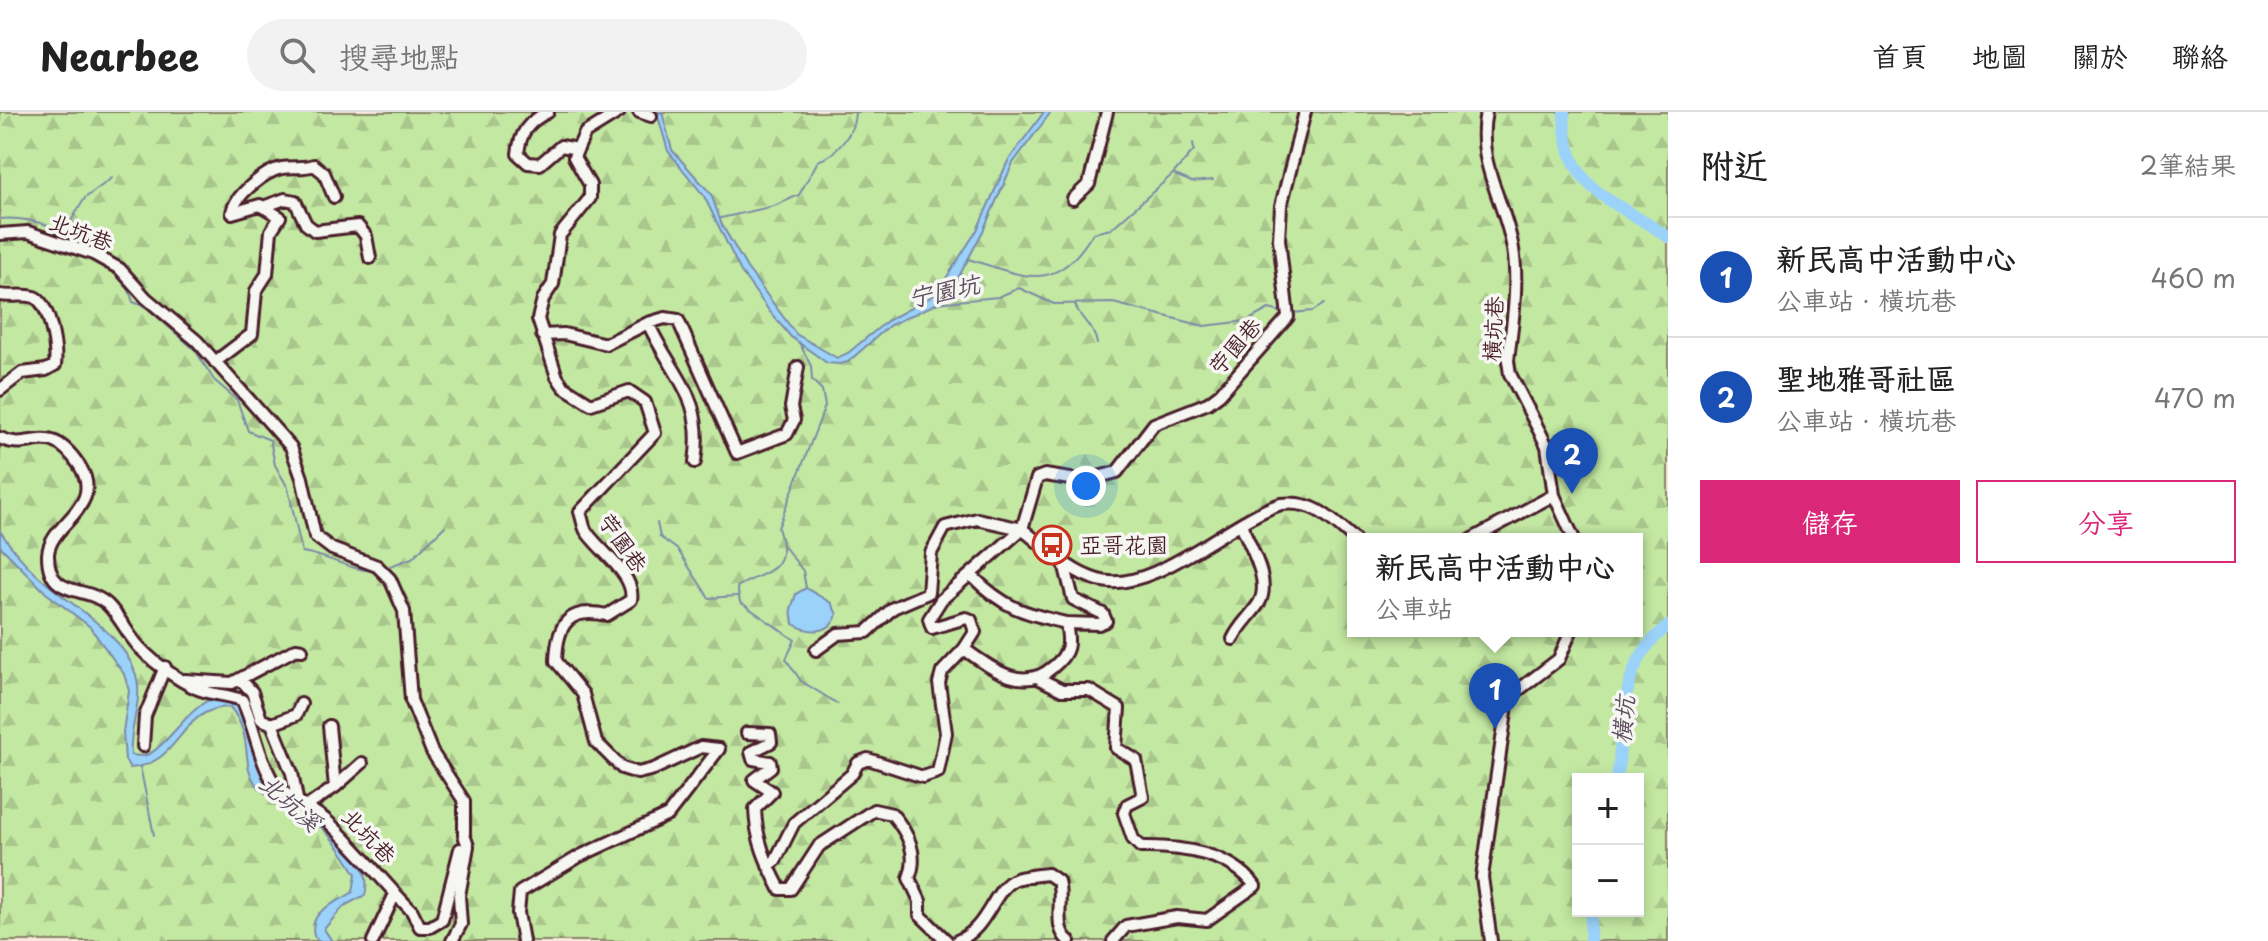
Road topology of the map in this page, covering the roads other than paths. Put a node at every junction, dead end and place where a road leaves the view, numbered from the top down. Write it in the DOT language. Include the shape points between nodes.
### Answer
graph roads {
  1 [pos="548,112"];
  2 [pos="619,112"];
  3 [pos="639,112"];
  4 [pos="1107,112"];
  5 [pos="1305,112"];
  6 [pos="1486,112"];
  7 [pos="651,116"];
  8 [pos="578,149"];
  9 [pos="334,197"];
  10 [pos="1073,199"];
  11 [pos="263,207"];
  12 [pos="0,234"];
  13 [pos="370,258"];
  14 [pos="0,295"];
  15 [pos="648,323"];
  16 [pos="542,335"];
  17 [pos="215,362"];
  18 [pos="798,367"];
  19 [pos="0,390"];
  20 [pos="0,438"];
  21 [pos="695,462"];
  22 [pos="1554,495"];
  23 [pos="1241,524"];
  24 [pos="1022,529"];
  25 [pos="1347,533"];
  26 [pos="1483,533"];
  27 [pos="1571,533"];
  28 [pos="1064,563"];
  29 [pos="972,576"];
  30 [pos="1066,623"];
  31 [pos="1568,637"];
  32 [pos="1233,639"];
  33 [pos="964,649"];
  34 [pos="302,650"];
  35 [pos="816,650"];
  36 [pos="165,667"];
  37 [pos="183,679"];
  38 [pos="1040,679"];
  39 [pos="241,680"];
  40 [pos="301,704"];
  41 [pos="272,724"];
  42 [pos="329,726"];
  43 [pos="747,733"];
  44 [pos="143,746"];
  45 [pos="362,763"];
  46 [pos="335,787"];
  47 [pos="297,799"];
  48 [pos="309,805"];
  49 [pos="464,835"];
  50 [pos="768,866"];
  51 [pos="395,894"];
  52 [pos="373,941"];
  53 [pos="452,941"];
  54 [pos="523,941"];
  55 [pos="947,941"];
  56 [pos="957,941"];
  57 [pos="1069,941"];
  58 [pos="1113,941"];
  59 [pos="1491,941"];
  1 -- 8 [label="street" via="528,124 518,154 528,163 540,164 561,146"];
  2 -- 8 [label="street" via="585,133"];
  3 -- 7 [label="street"];
  4 -- 10 [label="street" via="1089,184"];
  5 -- 24 [label="street, 苧園巷" via="1281,206 1279,239 1289,312 1220,394 1154,424 1117,472 1083,481 1037,478"];
  6 -- 22 [label="street, 橫坑巷" via="1483,155 1507,223 1515,268 1510,374 1547,446"];
  8 -- 16 [label="street, 苧園巷" via="574,157 590,185 590,198 560,235 553,284 540,307"];
  9 -- 11 [label="street" via="324,173 314,165 278,169 241,192 232,213"];
  11 -- 13 [label="street" via="295,201 315,231 358,226"];
  11 -- 17 [label="street" via="280,217 271,231 267,274 256,291 252,334"];
  12 -- 17 [label="street, 北坑巷" via="28,232 120,269"];
  14 -- 19 [label="street" via="33,297 41,303 56,351 55,365 22,373"];
  15 -- 16 [label="street" via="606,344 564,334"];
  15 -- 18 [label="street" via="678,320 737,453 787,434 794,420"];
  15 -- 21 [label="street" via="686,386 698,442"];
  16 -- 54 [label="street, 苧園巷" via="564,387 591,404 629,391 645,402 655,433 580,512 586,530 628,581 631,600 607,615 586,610 568,618 556,661 583,694 596,742 622,768 638,773 701,747 719,749 668,815 580,856 520,892"];
  17 -- 49 [label="street, 北坑巷" via="291,447 315,536 332,549 377,566 390,579 404,611 411,700 432,752 464,801"];
  20 -- 36 [label="street, 北坑巷" via="17,444 48,438 78,464 86,488 82,502 50,544 50,571 59,584 106,603 142,651"];
  22 -- 26 [label="street"];
  22 -- 27 [label="street, 橫坑巷"];
  23 -- 25 [label="street" via="1269,508 1298,502 1319,508"];
  23 -- 28 [label="street" via="1128,582 1096,580"];
  23 -- 32 [label="street" via="1264,586 1259,603"];
  24 -- 28 [label="street"];
  24 -- 29 [label="street"];
  24 -- 35 [label="street" via="977,519 945,527 931,553 928,593 893,608 867,632 838,634"];
  28 -- 30 [label="street" via="1073,599 1103,614 1106,621"];
  29 -- 30 [label="street" via="1017,612"];
  29 -- 33 [label="street" via="941,600 929,619 938,629 971,620 975,632"];
  30 -- 38 [label="street" via="1070,646"];
  31 -- 59 [label="street" via="1559,659 1508,698 1482,877"];
  33 -- 38 [label="street" via="993,670 1016,679"];
  33 -- 50 [label="street" via="942,672 939,683 946,733 938,772 923,777 868,759 858,763 794,823"];
  34 -- 39 [label="street"];
  36 -- 37 [label="street, 北坑巷"];
  36 -- 44 [label="street" via="145,716"];
  37 -- 39 [label="street"];
  37 -- 47 [label="street, 北坑巷" via="205,692 242,700 271,779"];
  38 -- 58 [label="street" via="1062,690 1089,690 1119,708 1116,748 1136,760 1143,797 1127,805 1124,813 1141,847 1180,846 1245,872 1255,886 1207,920 1177,917 1126,926"];
  39 -- 41 [label="street" via="252,692 261,719"];
  40 -- 41 [label="street" via="296,715"];
  41 -- 47 [label="street"];
  42 -- 46 [label="street"];
  43 -- 50 [label="street" via="772,738 751,752 753,759 769,760 771,765 754,780 772,792 755,809"];
  45 -- 46 [label="street"];
  46 -- 48 [label="street"];
  47 -- 48 [label="street, 北坑巷"];
  48 -- 51 [label="street, 北坑巷"];
  49 -- 51 [label="street, 北坑巷" via="442,920 420,927"];
  49 -- 53 [label="street, 北坑巷" via="468,846 459,896 461,924"];
  50 -- 55 [label="street" via="780,889 791,889 819,846 874,810 892,814 912,850 909,878 920,915"];
  51 -- 52 [label="street"];
  56 -- 57 [label="street" via="990,914 1001,890 1015,879 1048,874 1058,881 1063,900 1058,920"];
}
